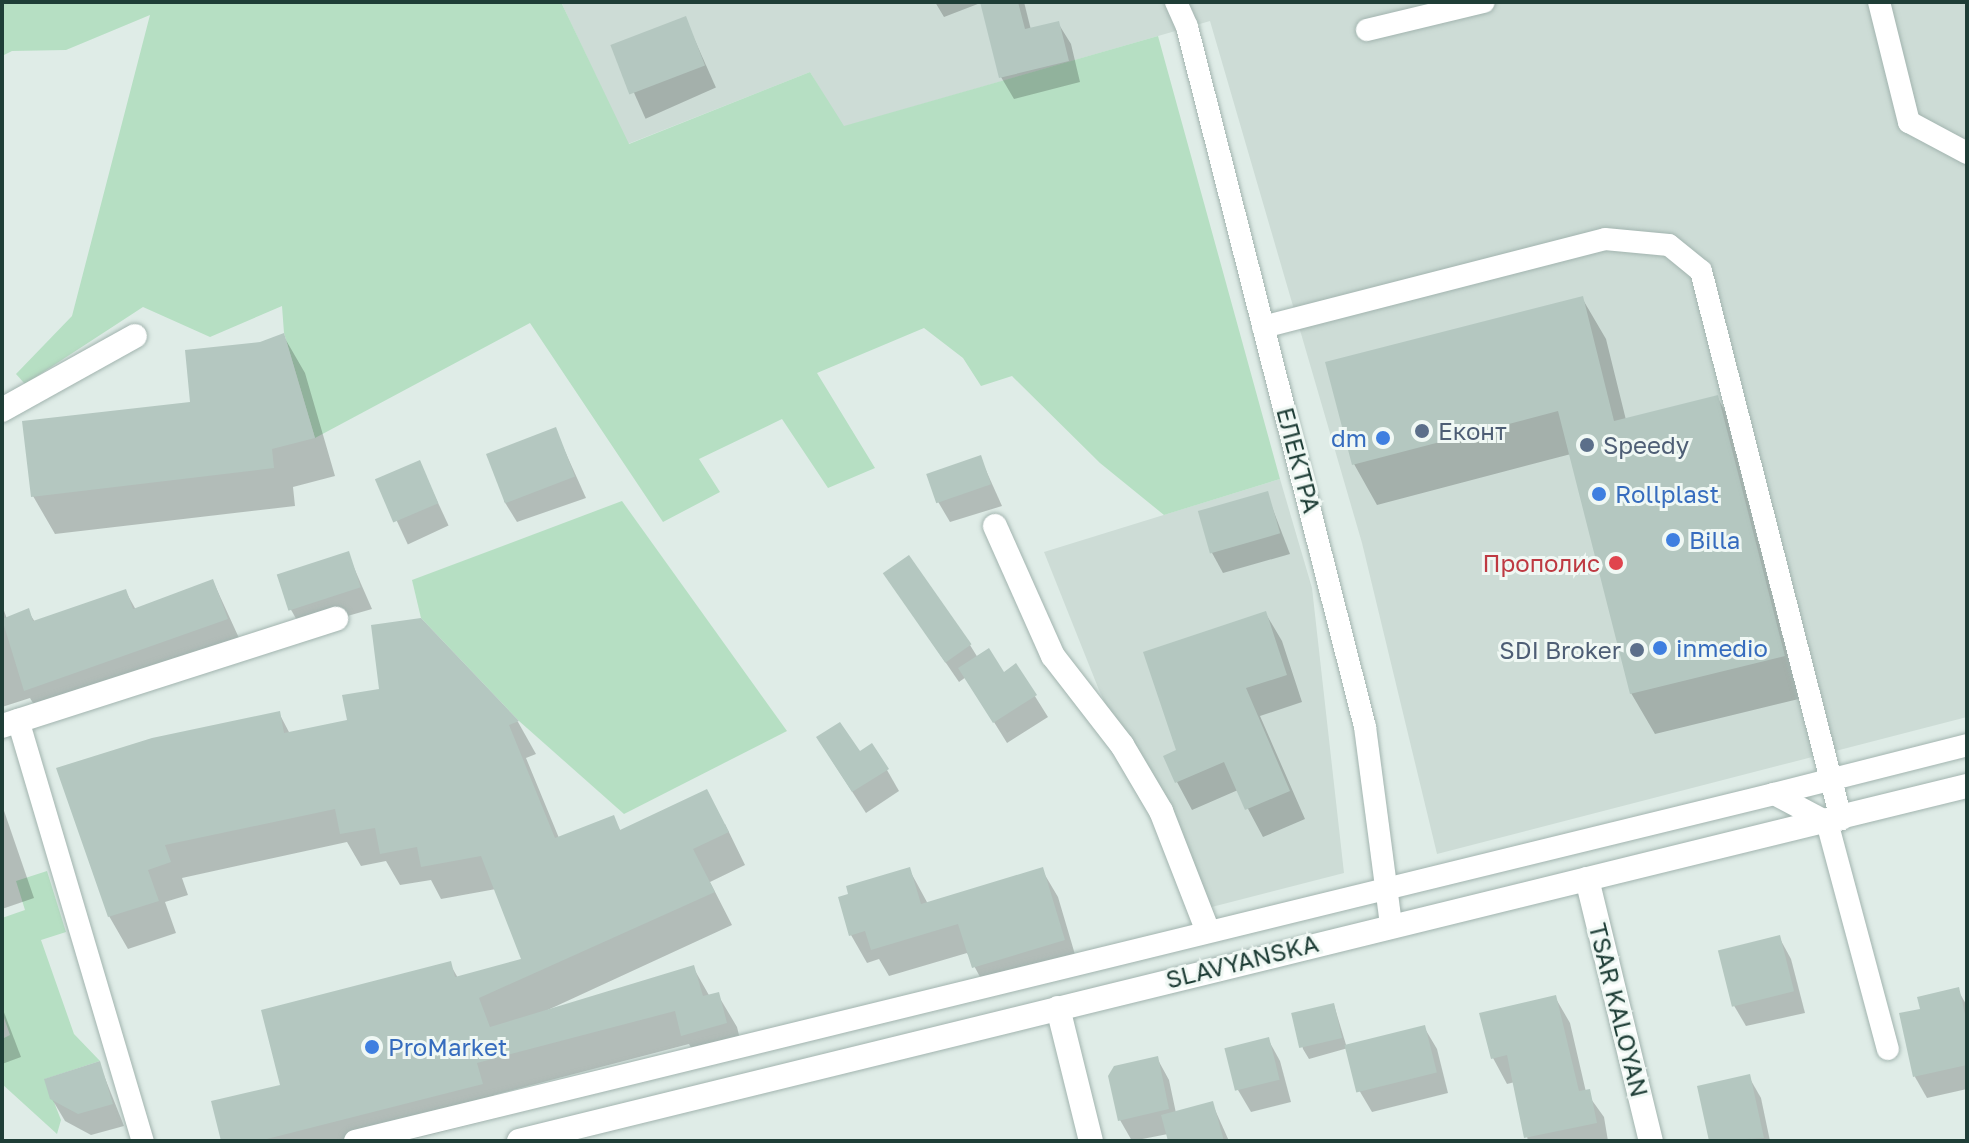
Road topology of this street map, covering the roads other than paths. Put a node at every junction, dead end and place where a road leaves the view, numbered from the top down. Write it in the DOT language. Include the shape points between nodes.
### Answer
graph roads {
  1 [pos="1176,2"];
  2 [pos="1484,2"];
  3 [pos="1879,2"];
  4 [pos="1367,30"];
  5 [pos="1967,153"];
  6 [pos="1263,327"];
  7 [pos="135,336"];
  8 [pos="2,410"];
  9 [pos="995,526"];
  10 [pos="336,619"];
  11 [pos="10,723"];
  12 [pos="1967,745"];
  13 [pos="1831,780"];
  14 [pos="1967,786"];
  15 [pos="1774,794"];
  16 [pos="1834,820"];
  17 [pos="1587,879"];
  18 [pos="1386,887"];
  19 [pos="1391,925"];
  20 [pos="1207,929"];
  21 [pos="1058,1008"];
  22 [pos="1888,1049"];
  23 [pos="143,1141"];
  24 [pos="355,1141"];
  25 [pos="519,1141"];
  26 [pos="1091,1141"];
  27 [pos="1651,1141"];
  1 -- 6 [label="lane, ЕЛЕКТРА" via="1187,27"];
  2 -- 4 [label="lane"];
  3 -- 5 [label="lane" via="1909,122"];
  6 -- 13 [label="lane" via="1605,239 1669,245 1701,271"];
  6 -- 18 [label="lane, ЕЛЕКТРА" via="1365,727"];
  7 -- 8 [label="street"];
  9 -- 20 [label="street" via="1053,656 1122,745 1161,811"];
  10 -- 11 [label="street"];
  11 -- 23 [label="lane"];
  12 -- 13 [label="lane"];
  13 -- 15 [label="lane"];
  13 -- 16 [label="lane"];
  14 -- 16 [label="street, SLAVYANSKA"];
  15 -- 16 [label="lane"];
  15 -- 18 [label="lane"];
  16 -- 17 [label="street, SLAVYANSKA"];
  16 -- 22 [label="lane"];
  17 -- 19 [label="street, SLAVYANSKA"];
  17 -- 27 [label="street, TSAR KALOYAN"];
  18 -- 19 [label="lane, ЕЛЕКТРА"];
  18 -- 20 [label="lane"];
  19 -- 21 [label="street, SLAVYANSKA"];
  20 -- 24 [label="lane"];
  21 -- 25 [label="street, SLAVYANSKA"];
  21 -- 26 [label="street"];
}
